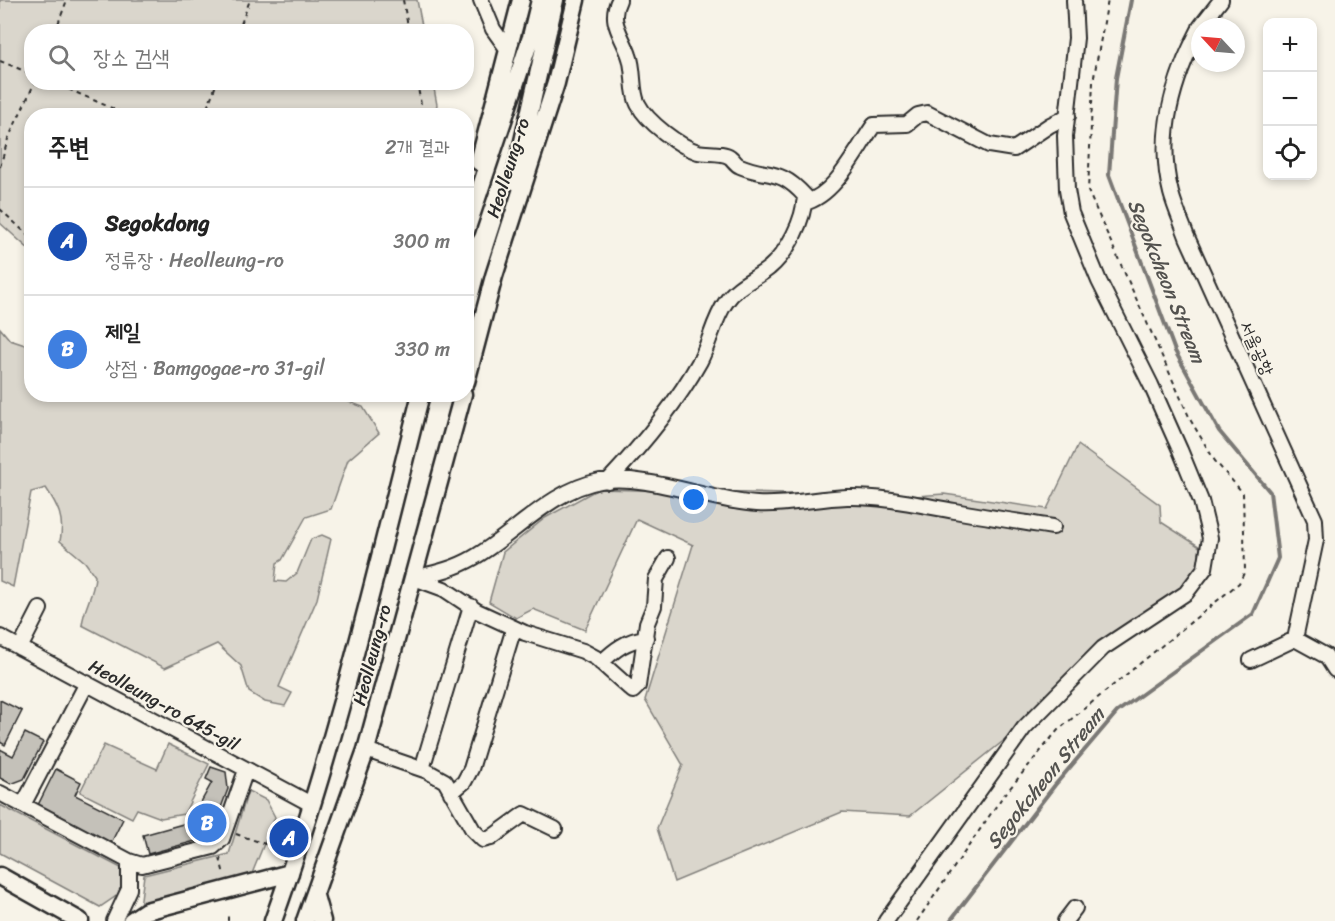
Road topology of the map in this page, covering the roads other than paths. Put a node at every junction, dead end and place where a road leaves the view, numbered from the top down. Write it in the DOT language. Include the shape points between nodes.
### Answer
graph roads {
  1 [pos="481,0"];
  2 [pos="521,0"];
  3 [pos="540,0"];
  4 [pos="555,0"];
  5 [pos="576,0"];
  6 [pos="619,0"];
  7 [pos="1085,0"];
  8 [pos="1221,0"];
  9 [pos="1075,6"];
  10 [pos="1207,18"];
  11 [pos="1191,45"];
  12 [pos="508,50"];
  13 [pos="1068,116"];
  14 [pos="474,181"];
  15 [pos="804,204"];
  16 [pos="474,207"];
  17 [pos="494,276"];
  18 [pos="474,352"];
  19 [pos="419,402"];
  20 [pos="461,402"];
  21 [pos="608,481"];
  22 [pos="1053,527"];
  23 [pos="668,558"];
  24 [pos="414,578"];
  25 [pos="471,606"];
  26 [pos="40,609"];
  27 [pos="514,628"];
  28 [pos="0,638"];
  29 [pos="646,638"];
  30 [pos="1294,639"];
  31 [pos="20,648"];
  32 [pos="1331,659"];
  33 [pos="1251,660"];
  34 [pos="600,663"];
  35 [pos="1335,670"];
  36 [pos="87,683"];
  37 [pos="366,750"];
  38 [pos="422,769"];
  39 [pos="246,770"];
  40 [pos="0,793"];
  41 [pos="451,793"];
  42 [pos="311,804"];
  43 [pos="23,806"];
  44 [pos="555,829"];
  45 [pos="129,861"];
  46 [pos="290,873"];
  47 [pos="0,876"];
  48 [pos="315,896"];
  49 [pos="1075,908"];
  50 [pos="80,921"];
  51 [pos="114,921"];
  52 [pos="131,921"];
  53 [pos="273,921"];
  54 [pos="305,921"];
  55 [pos="322,921"];
  56 [pos="886,921"];
  57 [pos="1065,921"];
  1 -- 12 [label="street" via="493,29"];
  2 -- 12 [label="main road, Heolleung-ro"];
  3 -- 16 [label="main road"];
  4 -- 17 [label="main road"];
  5 -- 17 [label="main road, Heolleung-ro" via="556,83"];
  6 -- 15 [label="street" via="613,11 615,27 634,68 637,104 668,136 688,148 729,156 740,167 784,178 804,196"];
  7 -- 9 [label="street"];
  8 -- 10 [label="street, 서울공항"];
  9 -- 13 [label="street"];
  11 -- 30 [label="street, 서울공항" via="1169,102 1165,150 1171,193 1187,237 1315,520 1316,540"];
  12 -- 14 [label="main road, Heolleung-ro"];
  13 -- 15 [label="street" via="1014,149 989,145 927,113 907,124 874,125 829,188"];
  13 -- 56 [label="street" via="1066,190 1071,213 1201,501 1210,538 1205,568 1186,593 1103,648 1047,701"];
  15 -- 21 [label="street" via="777,260 733,292 690,378"];
  17 -- 18 [label="main road, Heolleung-ro"];
  19 -- 42 [label="main road, Heolleung-ro" via="351,668"];
  20 -- 24 [label="main road, Heolleung-ro"];
  21 -- 22 [label="street" via="663,485 757,504 848,497 882,500"];
  21 -- 24 [label="street" via="578,488 554,501 450,570"];
  23 -- 29 [label="street" via="656,579"];
  24 -- 25 [label="street"];
  24 -- 37 [label="main road, Heolleung-ro"];
  25 -- 27 [label="street"];
  25 -- 38 [label="street"];
  26 -- 31 [label="street"];
  27 -- 34 [label="street" via="583,651"];
  27 -- 41 [label="street" via="471,769"];
  28 -- 31 [label="street, Heolleung-ro 645-gil"];
  29 -- 34 [label="street" via="624,645"];
  29 -- 34 [label="street" via="638,686 633,691"];
  30 -- 32 [label="street"];
  30 -- 33 [label="street"];
  31 -- 36 [label="street, Heolleung-ro 645-gil"];
  32 -- 35 [label="street"];
  36 -- 39 [label="street, Heolleung-ro 645-gil"];
  36 -- 43 [label="street"];
  37 -- 38 [label="street"];
  37 -- 48 [label="main road, Heolleung-ro"];
  38 -- 41 [label="street" via="445,781"];
  39 -- 42 [label="street, Heolleung-ro 645-gil"];
  39 -- 45 [label="street" via="222,839 216,844 142,865"];
  40 -- 43 [label="street"];
  41 -- 44 [label="street" via="483,840 524,814"];
  42 -- 46 [label="main road, Heolleung-ro"];
  43 -- 45 [label="street"];
  45 -- 51 [label="street" via="129,889"];
  46 -- 52 [label="main road" via="146,911"];
  46 -- 53 [label="main road, Heolleung-ro"];
  47 -- 50 [label="main road"];
  48 -- 54 [label="main road, Heolleung-ro"];
  48 -- 55 [label="main road"];
  49 -- 57 [label="street"];
}
